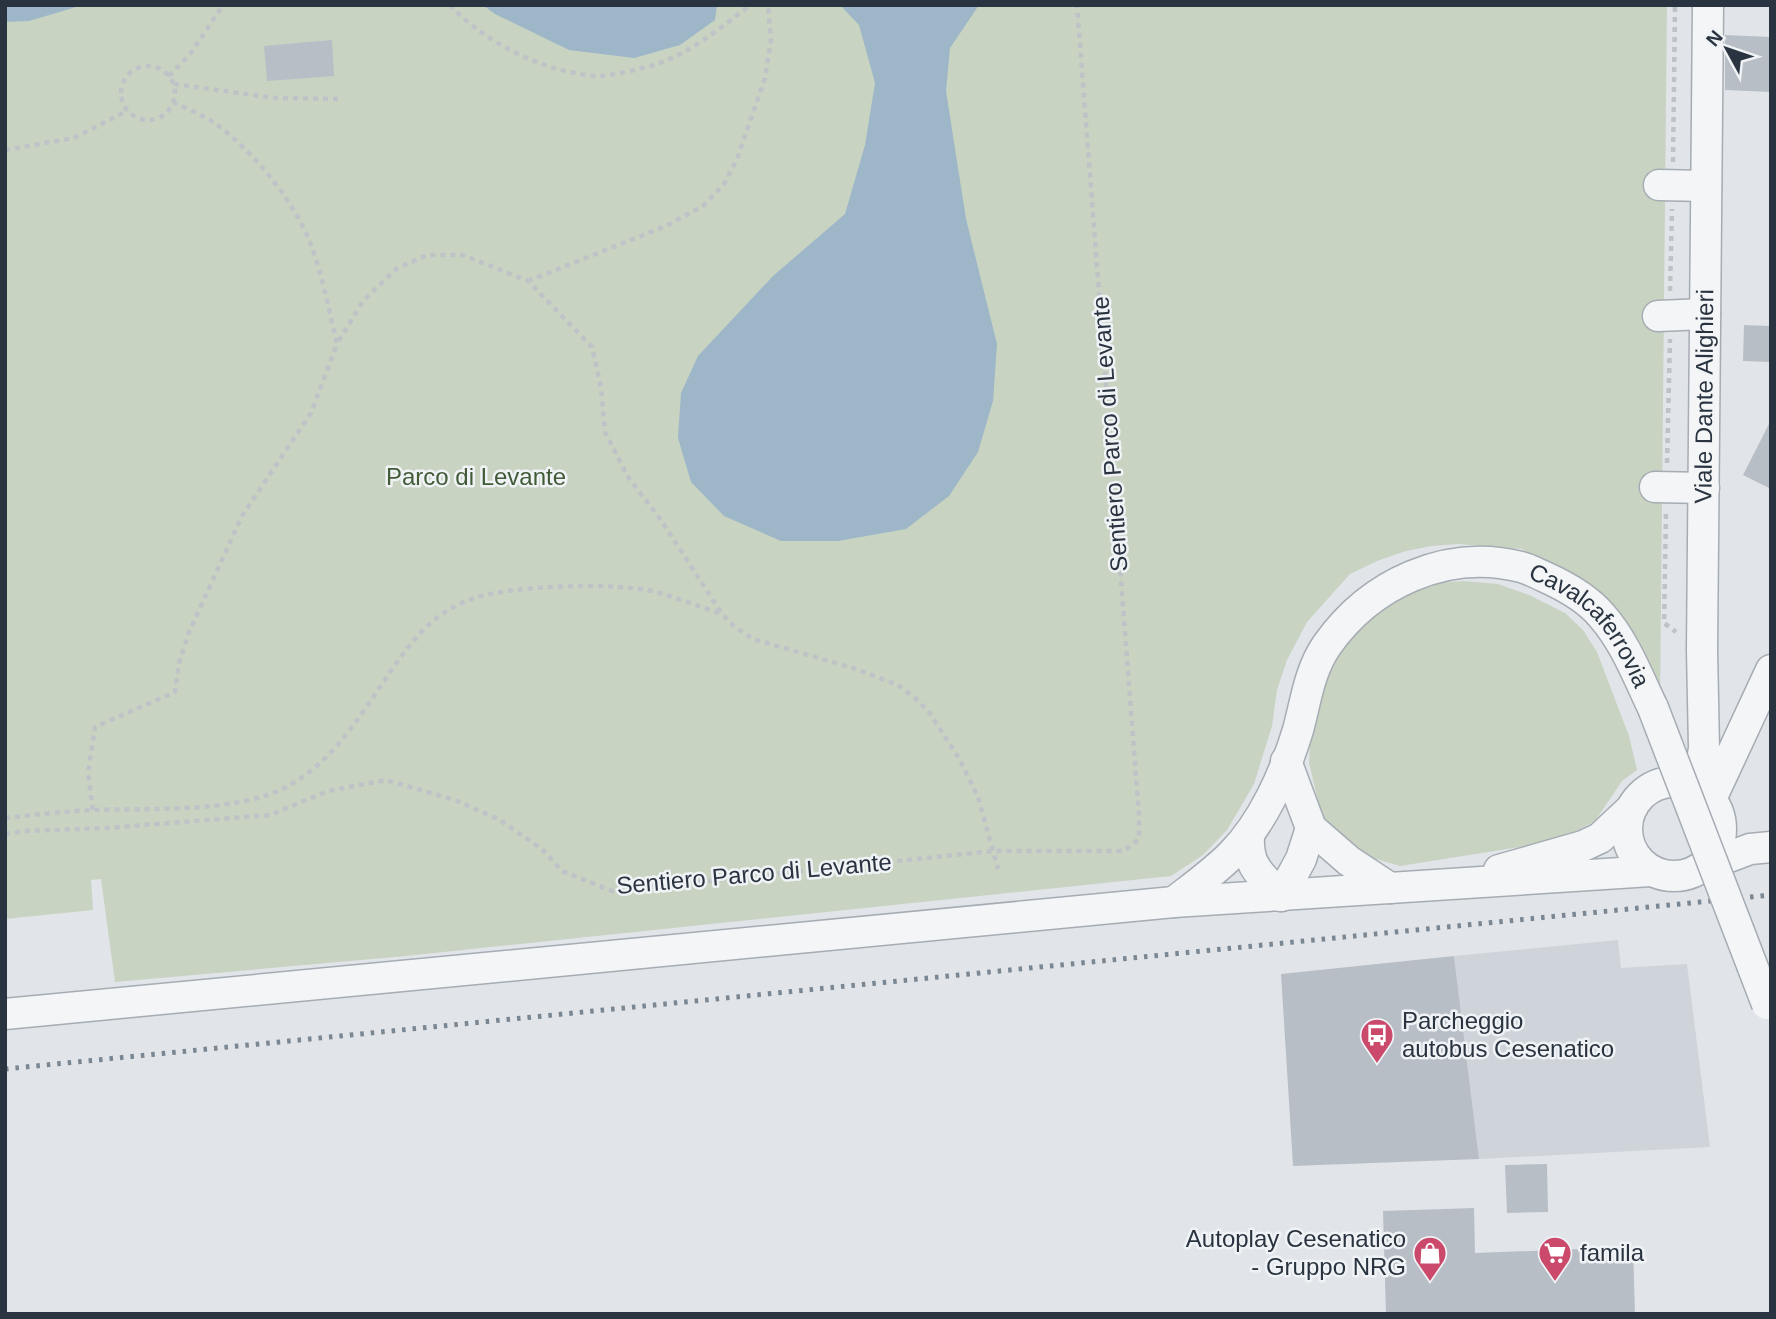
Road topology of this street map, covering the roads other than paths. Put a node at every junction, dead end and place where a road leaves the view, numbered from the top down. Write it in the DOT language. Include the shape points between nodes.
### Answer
graph roads {
  1 [pos="1708,5"];
  2 [pos="1659,184"];
  3 [pos="1706,186"];
  4 [pos="1705,314"];
  5 [pos="1658,316"];
  6 [pos="1656,487"];
  7 [pos="1704,488"];
  8 [pos="1771,670"];
  9 [pos="1286,761"];
  10 [pos="1704,793"];
  11 [pos="1632,808"];
  12 [pos="1722,827"];
  13 [pos="1311,828"];
  14 [pos="1249,834"];
  15 [pos="1761,848"];
  16 [pos="1705,866"];
  17 [pos="1651,871"];
  18 [pos="1462,883"];
  19 [pos="1390,888"];
  20 [pos="1281,896"];
  21 [pos="1174,902"];
  22 [pos="5,1014"];
  23 [pos="1771,1017"];
  1 -- 3 [label="street, Viale Dante Alighieri"];
  2 -- 3 [label="street"];
  3 -- 4 [label="street, Viale Dante Alighieri"];
  4 -- 5 [label="street"];
  4 -- 7 [label="street, Viale Dante Alighieri"];
  6 -- 7 [label="street"];
  7 -- 10 [label="street, Viale Dante Alighieri"];
  8 -- 10 [label="street"];
  9 -- 13 [label="street"];
  9 -- 14 [label="street, Cavalcaferrovia"];
  9 -- 23 [label="street, Cavalcaferrovia, bridge" via="1307,689 1326,647 1373,596 1423,571 1451,563 1521,567 1555,582 1602,615 1625,648 1653,708"];
  10 -- 11 [label="street" via="1684,782 1668,782 1640,796"];
  10 -- 12 [label="street"];
  11 -- 17 [label="street" via="1627,823 1629,844"];
  11 -- 18 [label="street" via="1600,838 1583,846"];
  12 -- 15 [label="street" via="1734,840"];
  12 -- 16 [label="street" via="1715,855"];
  13 -- 19 [label="street"];
  13 -- 20 [label="street"];
  14 -- 20 [label="street" via="1248,853 1257,871"];
  14 -- 21 [label="street, Cavalcaferrovia" via="1231,856"];
  15 -- 16 [label="street"];
  16 -- 17 [label="street" via="1679,877"];
  17 -- 18 [label="street"];
  18 -- 19 [label="street"];
  19 -- 20 [label="street"];
  20 -- 21 [label="street"];
  21 -- 22 [label="street"];
}
